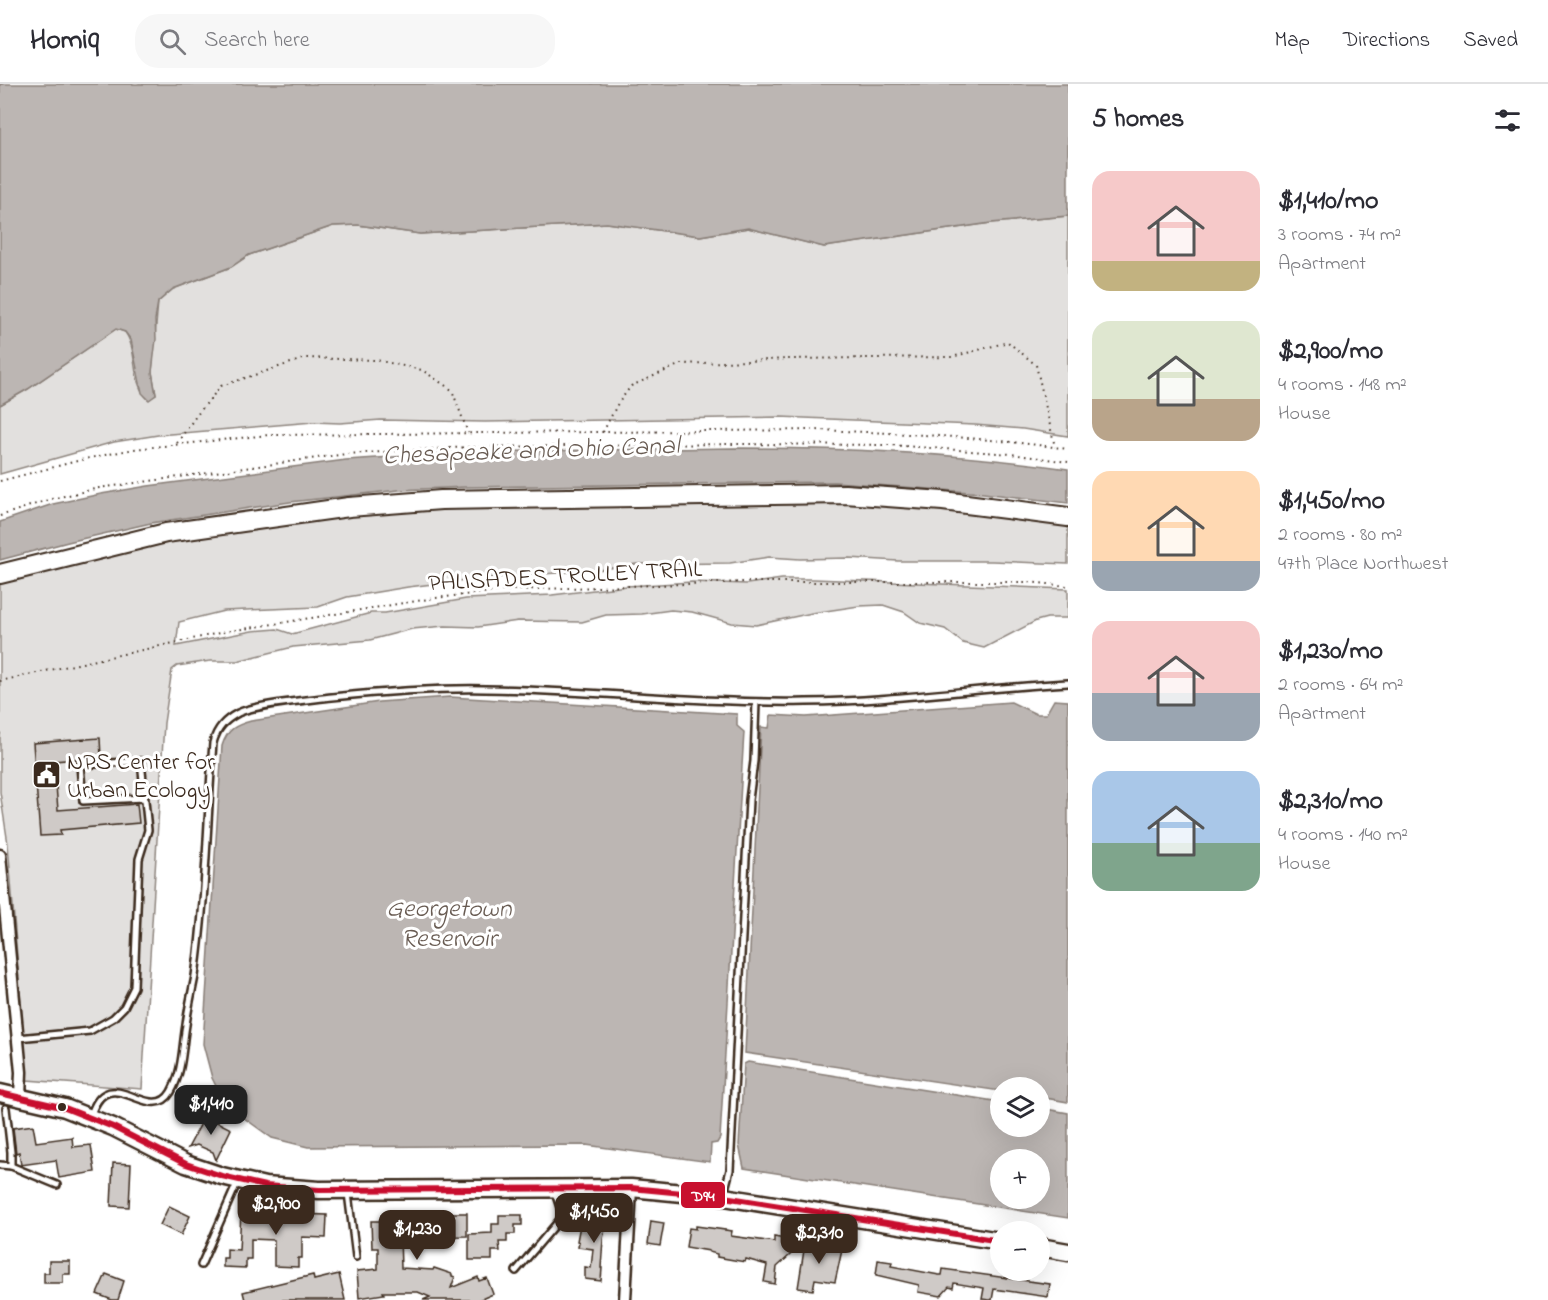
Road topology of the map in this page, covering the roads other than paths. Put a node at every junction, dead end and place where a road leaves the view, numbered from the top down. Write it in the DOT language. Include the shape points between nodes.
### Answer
graph roads {
  1 [pos="1068,517"];
  2 [pos="0,574"];
  3 [pos="1068,683"];
  4 [pos="756,702"];
  5 [pos="144,798"];
  6 [pos="0,855"];
  7 [pos="2,908"];
  8 [pos="18,1038"];
  9 [pos="20,1097"];
  10 [pos="3,1101"];
  11 [pos="89,1117"];
  12 [pos="0,1165"];
  13 [pos="10,1166"];
  14 [pos="238,1180"];
  15 [pos="57,1185"];
  16 [pos="553,1187"];
  17 [pos="631,1188"];
  18 [pos="348,1190"];
  19 [pos="724,1197"];
  20 [pos="990,1239"];
  21 [pos="1050,1249"];
  22 [pos="1068,1252"];
  23 [pos="356,1257"];
  24 [pos="201,1265"];
  25 [pos="516,1271"];
  26 [pos="625,1300"];
  1 -- 2 [label="highway" via="943,501 845,494 441,500 349,507 166,533"];
  3 -- 4 [label="lane" via="885,700"];
  4 -- 11 [label="lane" via="486,688 399,690 263,707 241,712 224,722 213,743 195,976 180,1075 167,1098 161,1101 143,1102 116,1091 103,1095"];
  4 -- 19 [label="lane" via="730,1170"];
  5 -- 5 [label="lane" via="141,761 80,765 83,801"];
  5 -- 8 [label="lane" via="148,830 140,859 134,987 124,1007 90,1031"];
  6 -- 7 [label="street"];
  7 -- 8 [label="street"];
  8 -- 9 [label="street"];
  9 -- 10 [label="main road"];
  9 -- 11 [label="main road"];
  10 -- 13 [label="lane"];
  11 -- 14 [label="main road" via="186,1164"];
  12 -- 13 [label="lane"];
  13 -- 15 [label="lane"];
  14 -- 18 [label="main road" via="289,1189"];
  14 -- 24 [label="lane"];
  16 -- 17 [label="main road"];
  16 -- 18 [label="main road"];
  16 -- 25 [label="lane" via="563,1216"];
  17 -- 19 [label="main road"];
  17 -- 26 [label="street"];
  18 -- 23 [label="lane"];
  19 -- 20 [label="main road"];
  21 -- 22 [label="main road"];
}
